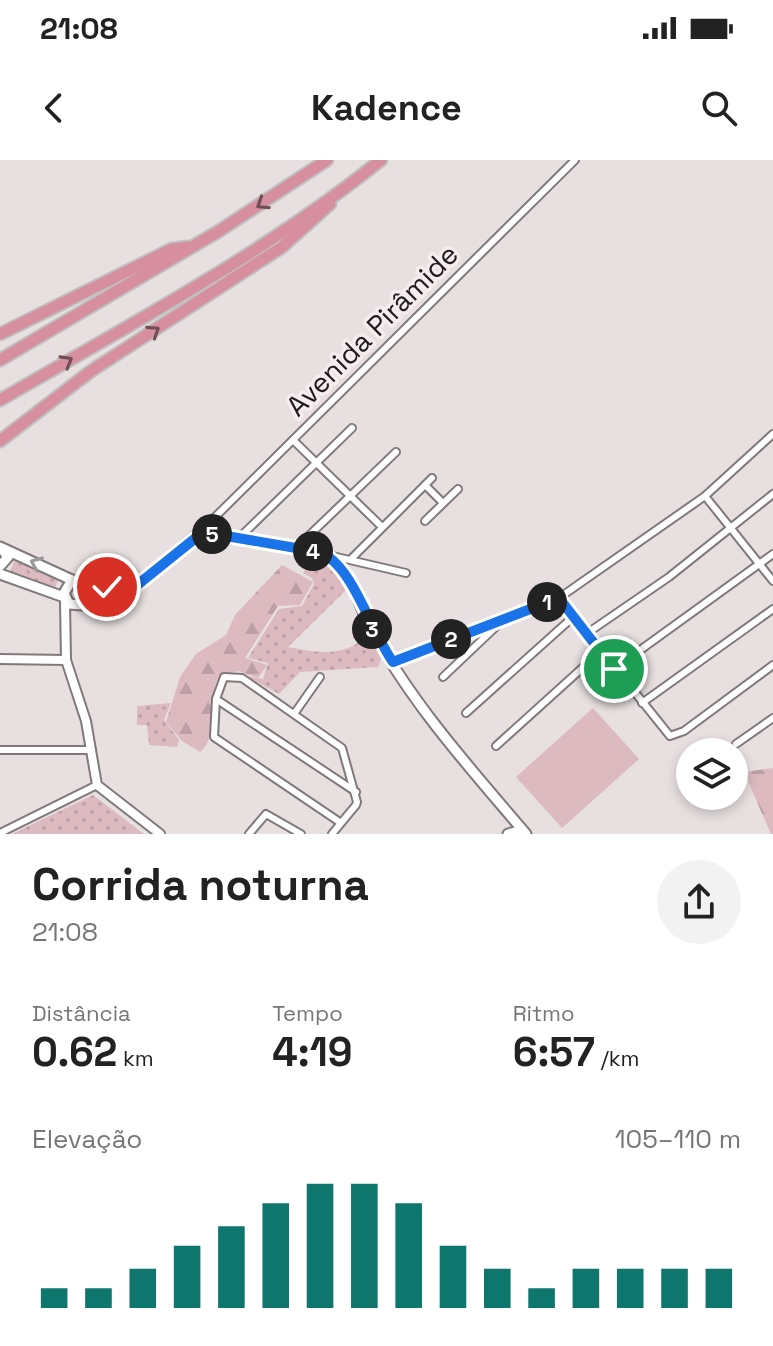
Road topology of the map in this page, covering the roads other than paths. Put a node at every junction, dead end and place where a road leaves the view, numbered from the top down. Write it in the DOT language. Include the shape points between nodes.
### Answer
graph roads {
  1 [pos="327,160"];
  2 [pos="381,160"];
  3 [pos="575,160"];
  4 [pos="341,192"];
  5 [pos="193,247"];
  6 [pos="0,334"];
  7 [pos="0,360"];
  8 [pos="0,400"];
  9 [pos="352,428"];
  10 [pos="773,434"];
  11 [pos="293,440"];
  12 [pos="0,441"];
  13 [pos="396,452"];
  14 [pos="317,463"];
  15 [pos="432,478"];
  16 [pos="425,485"];
  17 [pos="458,489"];
  18 [pos="773,494"];
  19 [pos="349,495"];
  20 [pos="705,496"];
  21 [pos="443,503"];
  22 [pos="425,521"];
  23 [pos="382,527"];
  24 [pos="731,531"];
  25 [pos="200,532"];
  26 [pos="238,539"];
  27 [pos="0,547"];
  28 [pos="295,549"];
  29 [pos="325,554"];
  30 [pos="773,554"];
  31 [pos="351,559"];
  32 [pos="365,563"];
  33 [pos="0,566"];
  34 [pos="760,566"];
  35 [pos="406,573"];
  36 [pos="0,574"];
  37 [pos="348,576"];
  38 [pos="72,580"];
  39 [pos="773,581"];
  40 [pos="89,589"];
  41 [pos="559,598"];
  42 [pos="68,601"];
  43 [pos="773,609"];
  44 [pos="506,617"];
  45 [pos="572,618"];
  46 [pos="586,634"];
  47 [pos="600,652"];
  48 [pos="0,659"];
  49 [pos="66,660"];
  50 [pos="393,662"];
  51 [pos="773,665"];
  52 [pos="614,669"];
  53 [pos="320,677"];
  54 [pos="443,677"];
  55 [pos="216,699"];
  56 [pos="642,703"];
  57 [pos="466,713"];
  58 [pos="294,714"];
  59 [pos="773,718"];
  60 [pos="745,738"];
  61 [pos="496,746"];
  62 [pos="0,750"];
  63 [pos="93,750"];
  64 [pos="97,785"];
  65 [pos="356,792"];
  66 [pos="341,823"];
  67 [pos="290,831"];
  68 [pos="524,832"];
  69 [pos="0,833"];
  70 [pos="160,834"];
  71 [pos="249,834"];
  72 [pos="301,834"];
  73 [pos="332,834"];
  74 [pos="508,834"];
  1 -- 5 [label="highway, one-way"];
  2 -- 4 [label="highway"];
  3 -- 11 [label="street, Avenida Pirâmide"];
  8 -- 4 [label="highway, one-way" via="230,265"];
  12 -- 4 [label="highway, one-way" via="91,371 290,241"];
  5 -- 6 [label="highway" via="172,249"];
  5 -- 7 [label="highway"];
  9 -- 14 [label="street"];
  10 -- 20 [label="street"];
  11 -- 14 [label="street"];
  11 -- 25 [label="street, Avenida Pirâmide"];
  13 -- 19 [label="street"];
  14 -- 19 [label="street"];
  14 -- 26 [label="street"];
  15 -- 16 [label="street"];
  16 -- 21 [label="street"];
  16 -- 23 [label="street"];
  17 -- 21 [label="street"];
  18 -- 24 [label="street"];
  19 -- 23 [label="street"];
  19 -- 28 [label="street"];
  20 -- 24 [label="street"];
  20 -- 41 [label="street"];
  21 -- 22 [label="street"];
  23 -- 31 [label="street"];
  24 -- 34 [label="street"];
  24 -- 46 [label="street"];
  25 -- 26 [label="main road"];
  25 -- 40 [label="main road" via="136,586"];
  26 -- 28 [label="main road"];
  27 -- 33 [label="main road" via="8,557"];
  38 -- 27 [label="main road, one-way"];
  28 -- 29 [label="main road"];
  29 -- 31 [label="street"];
  29 -- 37 [label="main road"];
  30 -- 34 [label="street"];
  31 -- 32 [label="street"];
  32 -- 35 [label="street"];
  32 -- 37 [label="street" via="351,567"];
  34 -- 39 [label="street"];
  34 -- 52 [label="street"];
  36 -- 42 [label="main road"];
  37 -- 50 [label="main road"];
  38 -- 40 [label="main road"];
  38 -- 42 [label="main road" via="64,588"];
  40 -- 42 [label="main road" via="86,603"];
  41 -- 44 [label="street"];
  41 -- 45 [label="street"];
  42 -- 49 [label="street"];
  43 -- 56 [label="street"];
  44 -- 50 [label="street"];
  44 -- 54 [label="street"];
  45 -- 46 [label="street"];
  45 -- 57 [label="street"];
  46 -- 47 [label="street"];
  47 -- 52 [label="street"];
  47 -- 61 [label="street"];
  48 -- 49 [label="street"];
  49 -- 63 [label="street"];
  50 -- 68 [label="main road" via="460,758"];
  51 -- 56 [label="street" via="670,736"];
  52 -- 56 [label="street"];
  53 -- 58 [label="street"];
  55 -- 58 [label="street" via="221,681 235,676"];
  55 -- 65 [label="street"];
  55 -- 66 [label="street" via="214,737"];
  58 -- 65 [label="street" via="342,748"];
  59 -- 60 [label="street"];
  62 -- 63 [label="street"];
  63 -- 64 [label="street"];
  64 -- 69 [label="street"];
  64 -- 70 [label="street"];
  65 -- 66 [label="street" via="356,805"];
  66 -- 73 [label="street"];
  67 -- 71 [label="street" via="266,814"];
  67 -- 72 [label="street"];
  68 -- 74 [label="main road"];
}
